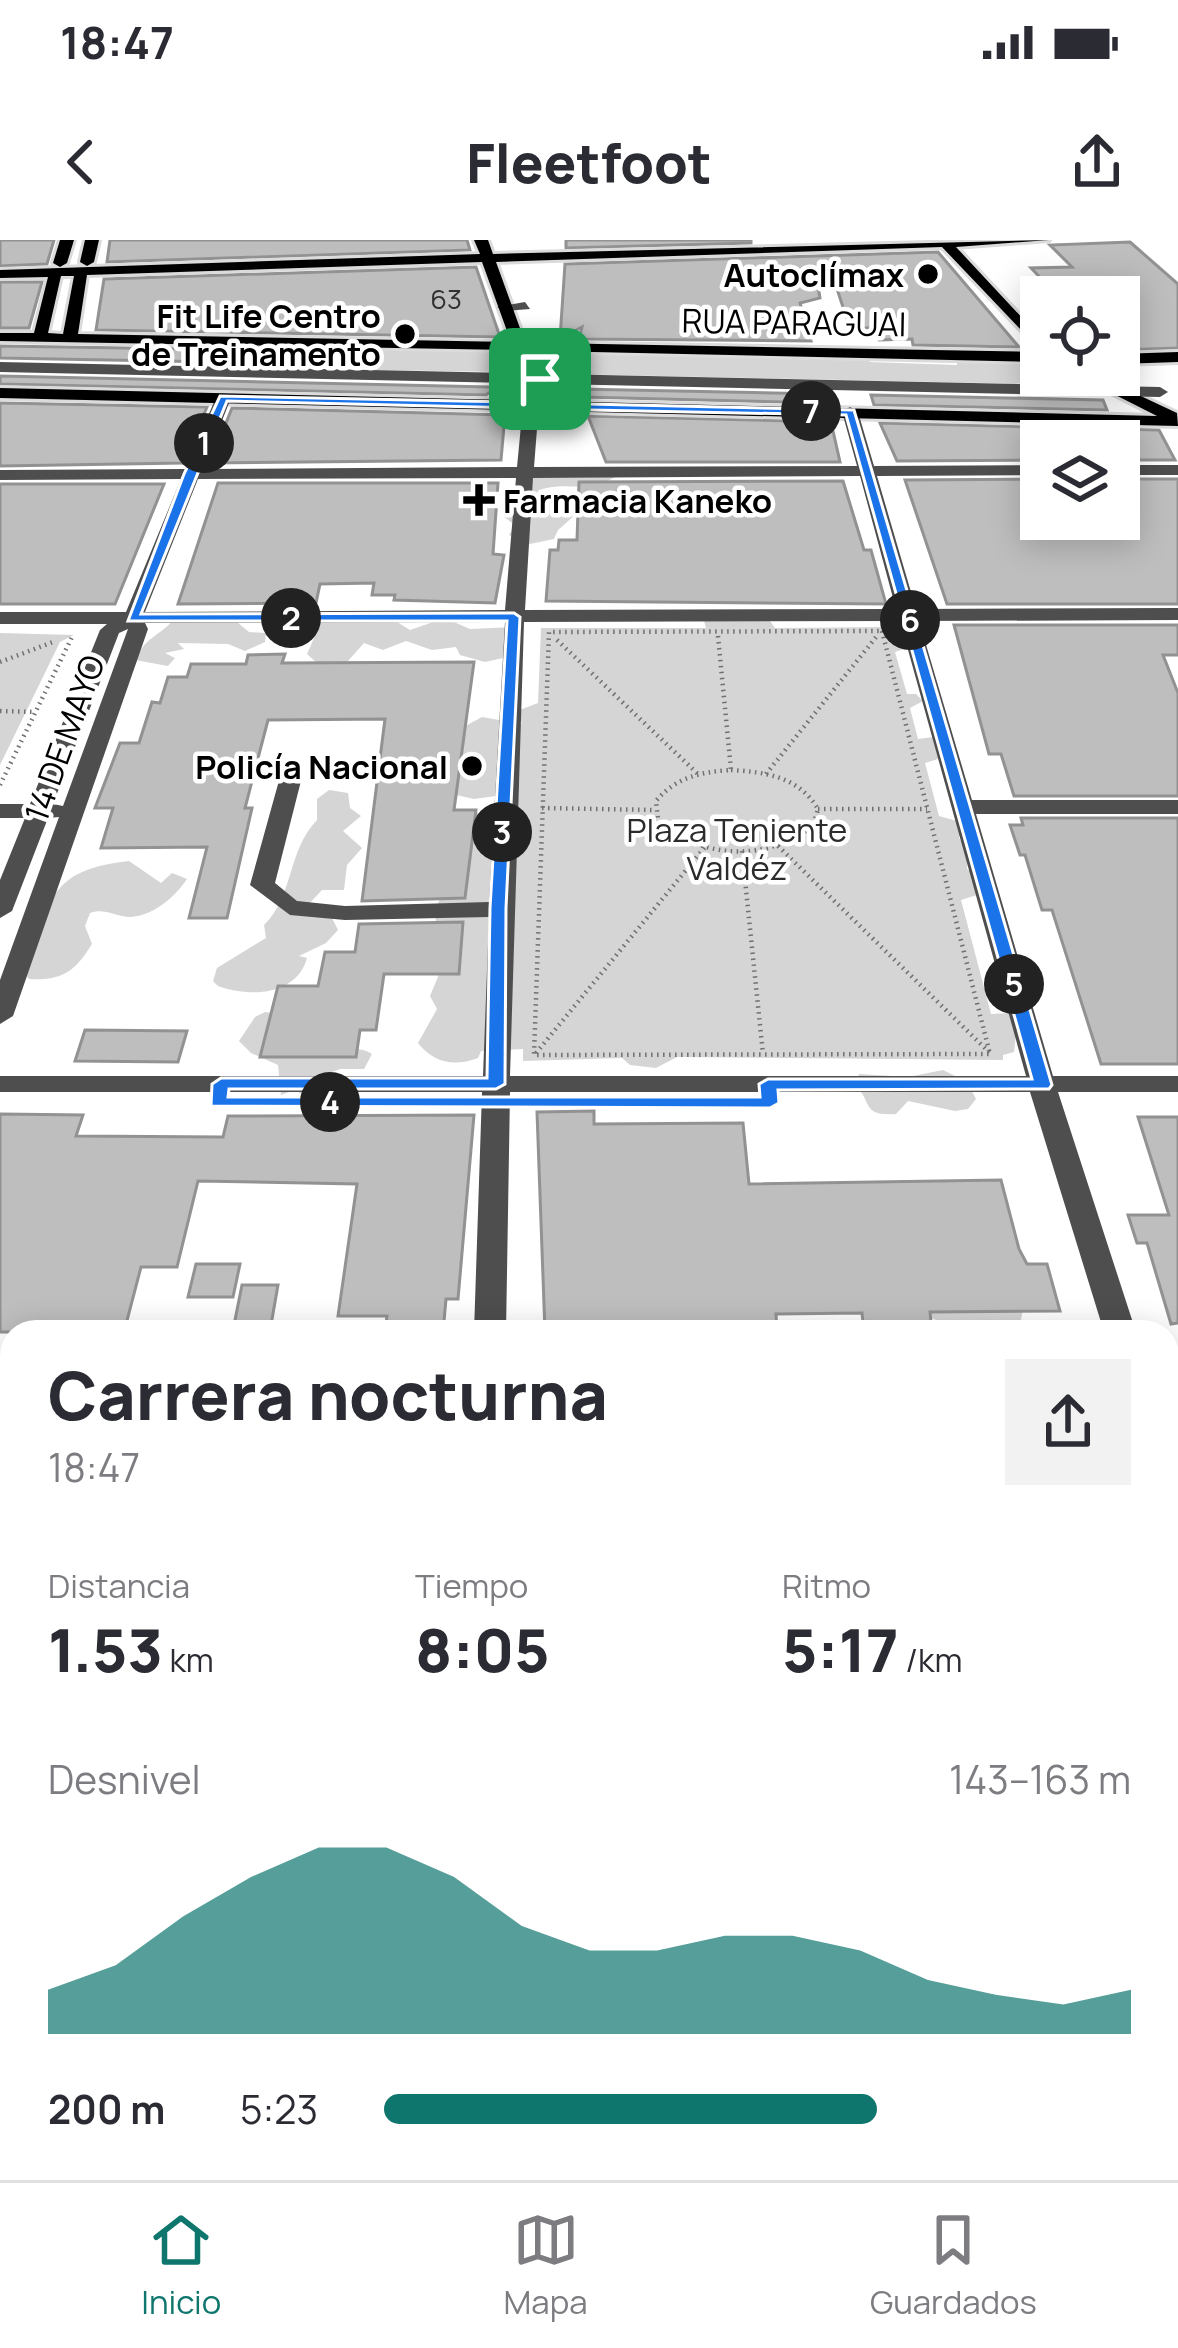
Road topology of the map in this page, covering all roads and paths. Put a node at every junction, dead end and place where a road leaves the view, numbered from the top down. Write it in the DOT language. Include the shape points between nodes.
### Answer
graph roads {
  1 [pos="67,240"];
  2 [pos="92,240"];
  3 [pos="799,240"];
  4 [pos="1042,240"];
  5 [pos="971,241"];
  6 [pos="944,242"];
  7 [pos="483,250"];
  8 [pos="509,253"];
  9 [pos="965,265"];
  10 [pos="55,268"];
  11 [pos="87,268"];
  12 [pos="0,270"];
  13 [pos="519,286"];
  14 [pos="525,306"];
  15 [pos="504,307"];
  16 [pos="531,323"];
  17 [pos="1020,324"];
  18 [pos="0,337"];
  19 [pos="40,338"];
  20 [pos="70,338"];
  21 [pos="542,349"];
  22 [pos="0,351"];
  23 [pos="226,356"];
  24 [pos="247,356"];
  25 [pos="516,356"];
  26 [pos="1178,357"];
  27 [pos="1020,358"];
  28 [pos="1140,358"];
  29 [pos="0,367"];
  30 [pos="540,379"];
  31 [pos="1020,382"];
  32 [pos="1140,388"];
  33 [pos="0,393"];
  34 [pos="1140,395"];
  35 [pos="224,398"];
  36 [pos="529,408"];
  37 [pos="850,412"];
  38 [pos="1177,416"];
  39 [pos="1020,470"];
  40 [pos="1140,470"];
  41 [pos="1178,470"];
  42 [pos="868,471"];
  43 [pos="525,472"];
  44 [pos="190,474"];
  45 [pos="0,475"];
  46 [pos="1178,614"];
  47 [pos="909,616"];
  48 [pos="514,617"];
  49 [pos="0,618"];
  50 [pos="133,618"];
  51 [pos="717,631"];
  52 [pos="882,631"];
  53 [pos="549,632"];
  54 [pos="37,634"];
  55 [pos="74,635"];
  56 [pos="0,662"];
  57 [pos="0,711"];
  58 [pos="36,712"];
  59 [pos="731,770"];
  60 [pos="766,773"];
  61 [pos="698,774"];
  62 [pos="291,777"];
  63 [pos="0,785"];
  64 [pos="963,807"];
  65 [pos="1178,807"];
  66 [pos="542,808"];
  67 [pos="818,809"];
  68 [pos="927,809"];
  69 [pos="74,810"];
  70 [pos="655,810"];
  71 [pos="39,811"];
  72 [pos="0,812"];
  73 [pos="778,846"];
  74 [pos="705,847"];
  75 [pos="742,851"];
  76 [pos="498,908"];
  77 [pos="0,911"];
  78 [pos="0,1016"];
  79 [pos="764,1054"];
  80 [pos="990,1054"];
  81 [pos="534,1055"];
  82 [pos="0,1084"];
  83 [pos="1178,1084"];
  84 [pos="219,1093"];
  85 [pos="496,1093"];
  86 [pos="1046,1094"];
  87 [pos="0,1102"];
  88 [pos="1178,1103"];
  89 [pos="490,1320"];
  90 [pos="1116,1320"];
  1 -- 10 [label="main road"];
  2 -- 11 [label="main road"];
  3 -- 8 [label="main road"];
  4 -- 5 [label="main road"];
  5 -- 6 [label="main road"];
  5 -- 9 [label="main road" via="991,263"];
  6 -- 8 [label="main road"];
  6 -- 9 [label="main road"];
  7 -- 8 [label="main road"];
  7 -- 11 [label="main road"];
  7 -- 15 [label="main road"];
  9 -- 17 [label="main road"];
  10 -- 11 [label="main road"];
  10 -- 12 [label="main road"];
  10 -- 19 [label="main road"];
  11 -- 20 [label="main road"];
  13 -- 14 [label="main road"];
  14 -- 15 [label="street"];
  14 -- 16 [label="main road"];
  15 -- 25 [label="main road"];
  18 -- 19 [label="main road"];
  19 -- 20 [label="main road"];
  20 -- 25 [label="main road"];
  21 -- 25 [label="main road, RUA PARAGUAI"];
  21 -- 27 [label="main road, RUA PARAGUAI"];
  21 -- 30 [label="main road"];
  22 -- 23 [label="street"];
  24 -- 25 [label="street"];
  25 -- 29 [label="street"];
  25 -- 30 [label="street"];
  25 -- 36 [label="main road"];
  26 -- 28 [label="main road"];
  30 -- 31 [label="street"];
  30 -- 36 [label="main road"];
  32 -- 38 [label="main road" via="1160,392"];
  33 -- 35 [label="main road"];
  34 -- 38 [label="main road"];
  35 -- 36 [label="main road"];
  35 -- 44 [label="street, 14 DE MAYO"];
  36 -- 37 [label="main road"];
  36 -- 43 [label="street"];
  37 -- 38 [label="main road"];
  37 -- 42 [label="street"];
  39 -- 42 [label="street"];
  40 -- 41 [label="street"];
  42 -- 43 [label="street"];
  42 -- 47 [label="street"];
  43 -- 44 [label="street"];
  43 -- 48 [label="street"];
  44 -- 45 [label="street"];
  44 -- 50 [label="street, 14 DE MAYO"];
  46 -- 47 [label="street"];
  47 -- 48 [label="street"];
  47 -- 64 [label="street"];
  48 -- 50 [label="street"];
  48 -- 76 [label="street"];
  49 -- 50 [label="street"];
  50 -- 69 [label="street, 14 DE MAYO" via="138,629"];
  50 -- 71 [label="street, 14 DE MAYO" via="110,630"];
  51 -- 52 [label="path"];
  51 -- 53 [label="path"];
  51 -- 59 [label="path"];
  52 -- 60 [label="path"];
  52 -- 68 [label="path"];
  53 -- 61 [label="path"];
  53 -- 66 [label="path"];
  54 -- 55 [label="path"];
  55 -- 56 [label="path"];
  55 -- 58 [label="path"];
  57 -- 58 [label="path"];
  58 -- 63 [label="path"];
  59 -- 60 [label="path"];
  59 -- 61 [label="path"];
  60 -- 67 [label="path" via="807,791"];
  61 -- 70 [label="path" via="670,785"];
  62 -- 76 [label="street" via="262,885 290,908"];
  64 -- 65 [label="street"];
  64 -- 86 [label="street"];
  66 -- 70 [label="path"];
  66 -- 81 [label="path"];
  67 -- 68 [label="path"];
  67 -- 73 [label="path" via="805,834"];
  68 -- 80 [label="path"];
  69 -- 71 [label="street"];
  69 -- 78 [label="street, 14 DE MAYO"];
  70 -- 74 [label="path" via="675,835"];
  71 -- 72 [label="street"];
  71 -- 77 [label="street, 14 DE MAYO"];
  73 -- 75 [label="path"];
  73 -- 80 [label="path"];
  74 -- 75 [label="path"];
  74 -- 81 [label="path"];
  75 -- 79 [label="path"];
  76 -- 85 [label="street"];
  79 -- 80 [label="path"];
  79 -- 81 [label="path"];
  82 -- 84 [label="street"];
  83 -- 86 [label="street"];
  84 -- 85 [label="street"];
  84 -- 87 [label="street"];
  85 -- 86 [label="street"];
  85 -- 89 [label="street"];
  86 -- 88 [label="street"];
  86 -- 90 [label="street"];
}
